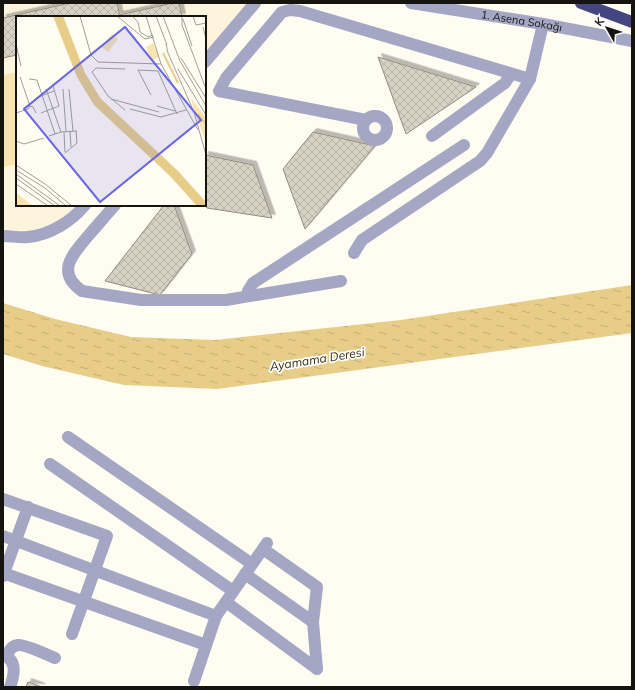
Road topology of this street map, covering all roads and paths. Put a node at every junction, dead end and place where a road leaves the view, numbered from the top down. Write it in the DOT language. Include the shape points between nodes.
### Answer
graph roads {
  1 [pos="255,3"];
  2 [pos="411,3"];
  3 [pos="581,3"];
  4 [pos="632,22"];
  5 [pos="543,24"];
  6 [pos="632,42"];
  7 [pos="206,61"];
  8 [pos="510,74"];
  9 [pos="530,80"];
  10 [pos="366,120"];
  11 [pos="432,136"];
  12 [pos="464,145"];
  13 [pos="84,206"];
  14 [pos="114,206"];
  15 [pos="3,236"];
  16 [pos="354,253"];
  17 [pos="341,281"];
  18 [pos="248,296"];
  19 [pos="68,437"];
  20 [pos="50,464"];
  21 [pos="3,499"];
  22 [pos="28,507"];
  23 [pos="3,536"];
  24 [pos="16,541"];
  25 [pos="252,564"];
  26 [pos="95,570"];
  27 [pos="3,574"];
  28 [pos="245,574"];
  29 [pos="233,591"];
  30 [pos="84,601"];
  31 [pos="226,602"];
  32 [pos="216,616"];
  33 [pos="313,622"];
  34 [pos="72,634"];
  35 [pos="206,645"];
  36 [pos="5,656"];
  37 [pos="56,658"];
  38 [pos="194,681"];
  39 [pos="10,687"];
  1 -- 7 [label="street"];
  2 -- 5 [label="street, 1. Asena Sokağı"];
  3 -- 4 [label="highway"];
  5 -- 6 [label="street, 1. Asena Sokağı"];
  5 -- 9 [label="street"];
  8 -- 9 [label="street"];
  8 -- 10 [label="street" via="290,10 282,12 226,78 219,91"];
  8 -- 11 [label="street" via="505,83"];
  9 -- 16 [label="street" via="492,147 480,161 362,240"];
  12 -- 18 [label="street" via="253,283"];
  13 -- 15 [label="street" via="70,220 50,231 28,238"];
  14 -- 18 [label="street" via="75,252 69,263 70,279 82,291 141,300 226,300"];
  17 -- 18 [label="street"];
  19 -- 25 [label="street"];
  20 -- 29 [label="street"];
  21 -- 22 [label="street"];
  22 -- 24 [label="street"];
  22 -- 26 [label="street" via="107,536"];
  23 -- 24 [label="street"];
  24 -- 26 [label="street"];
  24 -- 27 [label="street"];
  25 -- 28 [label="street"];
  25 -- 33 [label="street" via="265,546 317,587"];
  26 -- 30 [label="street"];
  26 -- 32 [label="street"];
  27 -- 30 [label="street"];
  28 -- 29 [label="street"];
  28 -- 33 [label="street"];
  29 -- 31 [label="street"];
  30 -- 34 [label="street"];
  30 -- 35 [label="street"];
  31 -- 32 [label="street"];
  31 -- 33 [label="street" via="317,669"];
  32 -- 35 [label="street"];
  35 -- 38 [label="street"];
  36 -- 37 [label="street" via="13,647 22,646"];
  36 -- 39 [label="street" via="11,660 14,671"];
}
